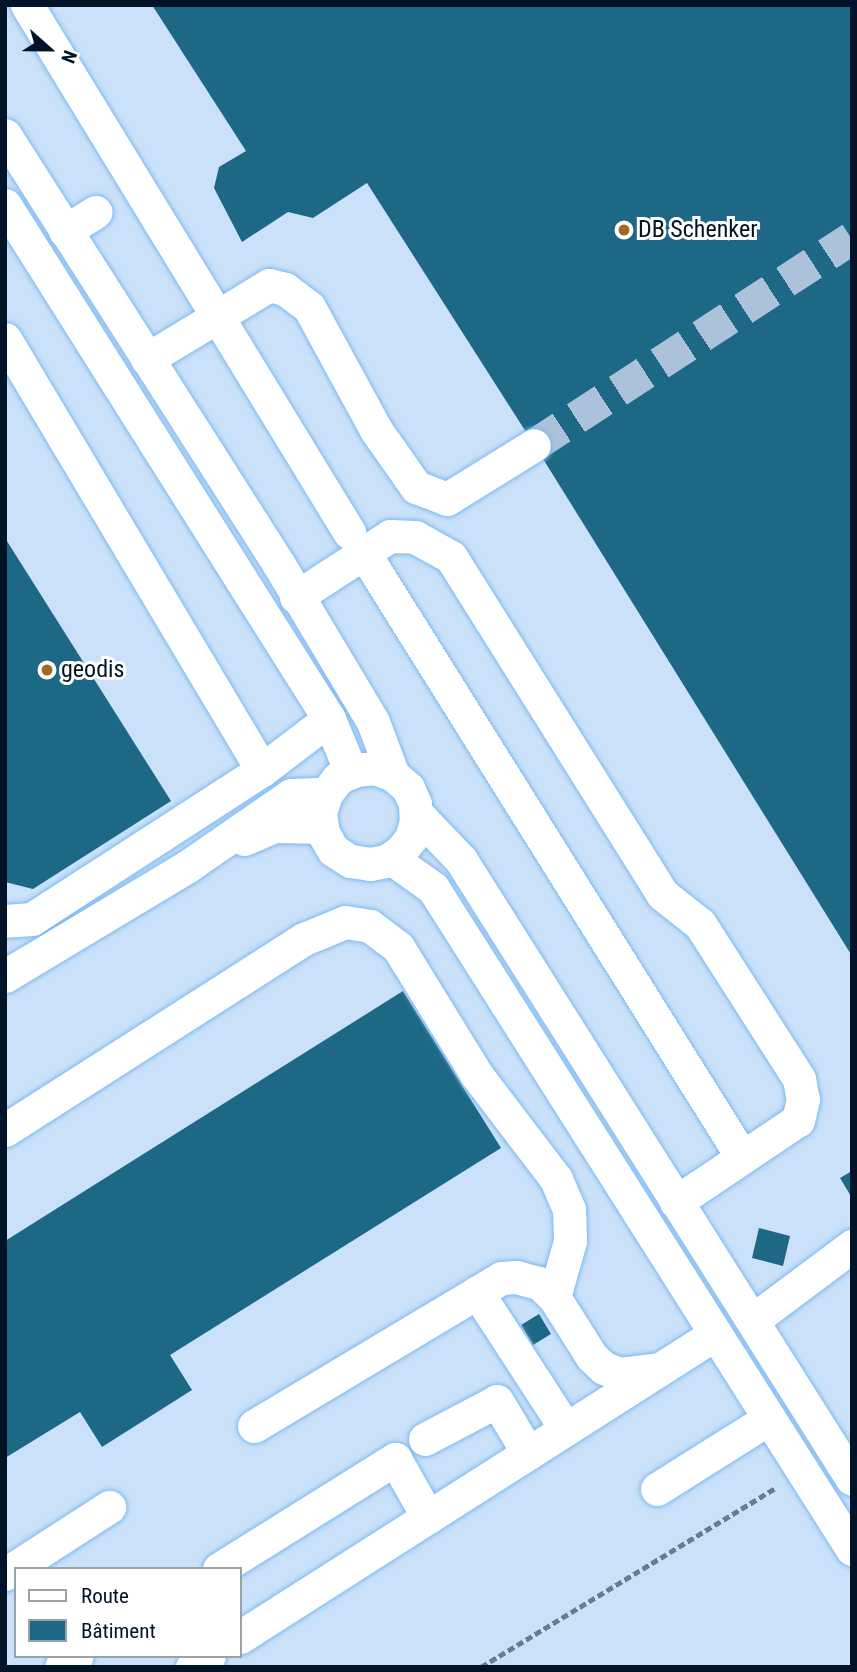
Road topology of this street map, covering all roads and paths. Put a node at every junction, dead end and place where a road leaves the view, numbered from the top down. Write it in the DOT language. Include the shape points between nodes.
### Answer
graph roads {
  1 [pos="27,5"];
  2 [pos="5,135"];
  3 [pos="5,205"];
  4 [pos="96,212"];
  5 [pos="65,232"];
  6 [pos="218,316"];
  7 [pos="5,339"];
  8 [pos="147,359"];
  9 [pos="534,445"];
  10 [pos="356,542"];
  11 [pos="296,597"];
  12 [pos="329,719"];
  13 [pos="262,770"];
  14 [pos="351,772"];
  15 [pos="393,775"];
  16 [pos="326,794"];
  17 [pos="416,813"];
  18 [pos="322,827"];
  19 [pos="391,858"];
  20 [pos="188,866"];
  21 [pos="5,922"];
  22 [pos="5,976"];
  23 [pos="5,1130"];
  24 [pos="742,1157"];
  25 [pos="676,1202"];
  26 [pos="852,1246"];
  27 [pos="477,1292"];
  28 [pos="554,1297"];
  29 [pos="753,1320"];
  30 [pos="715,1334"];
  31 [pos="659,1369"];
  32 [pos="768,1419"];
  33 [pos="254,1426"];
  34 [pos="566,1429"];
  35 [pos="425,1439"];
  36 [pos="528,1453"];
  37 [pos="802,1472"];
  38 [pos="852,1479"];
  39 [pos="657,1489"];
  40 [pos="109,1507"];
  41 [pos="428,1517"];
  42 [pos="852,1549"];
  43 [pos="16,1567"];
  44 [pos="222,1567"];
  45 [pos="242,1636"];
  46 [pos="481,1667"];
  1 -- 6 [label="street"];
  2 -- 5 [label="street"];
  3 -- 12 [label="street"];
  4 -- 5 [label="street"];
  5 -- 8 [label="street"];
  6 -- 8 [label="street"];
  6 -- 9 [label="street" via="269,285 285,289 309,307 376,430 416,486 426,491 447,499"];
  6 -- 10 [label="street"];
  7 -- 13 [label="street"];
  8 -- 11 [label="street"];
  10 -- 11 [label="street"];
  10 -- 24 [label="street"];
  10 -- 24 [label="street" via="415,537 451,557 662,894 700,925 799,1079 803,1099 799,1120"];
  11 -- 15 [label="street" via="373,722"];
  12 -- 13 [label="street"];
  12 -- 14 [label="street"];
  13 -- 21 [label="street" via="32,919"];
  14 -- 15 [label="street" via="375,768"];
  14 -- 16 [label="street" via="338,778"];
  15 -- 17 [label="street" via="408,788"];
  16 -- 18 [label="street" via="320,813"];
  16 -- 20 [label="street" via="291,795"];
  17 -- 19 [label="street" via="411,838"];
  17 -- 25 [label="street" via="461,860"];
  18 -- 19 [label="street" via="334,850 350,861 370,864"];
  18 -- 20 [label="street" via="274,826"];
  19 -- 30 [label="street" via="433,888"];
  20 -- 22 [label="street"];
  23 -- 28 [label="street" via="304,939 345,922 370,926 398,947 476,1074 556,1179 569,1209 570,1241"];
  24 -- 25 [label="street"];
  25 -- 29 [label="street"];
  26 -- 29 [label="street"];
  27 -- 28 [label="street" via="501,1278 516,1277 539,1283"];
  27 -- 33 [label="street"];
  27 -- 34 [label="street"];
  28 -- 31 [label="street" via="604,1368 620,1374"];
  29 -- 38 [label="street"];
  30 -- 31 [label="street"];
  30 -- 32 [label="street"];
  31 -- 34 [label="street"];
  32 -- 37 [label="street"];
  32 -- 39 [label="street"];
  34 -- 36 [label="street"];
  35 -- 36 [label="street" via="497,1401"];
  36 -- 41 [label="street"];
  37 -- 42 [label="street"];
  37 -- 46 [label="path"];
  40 -- 43 [label="street"];
  41 -- 44 [label="street" via="395,1460"];
  41 -- 45 [label="street"];
}
